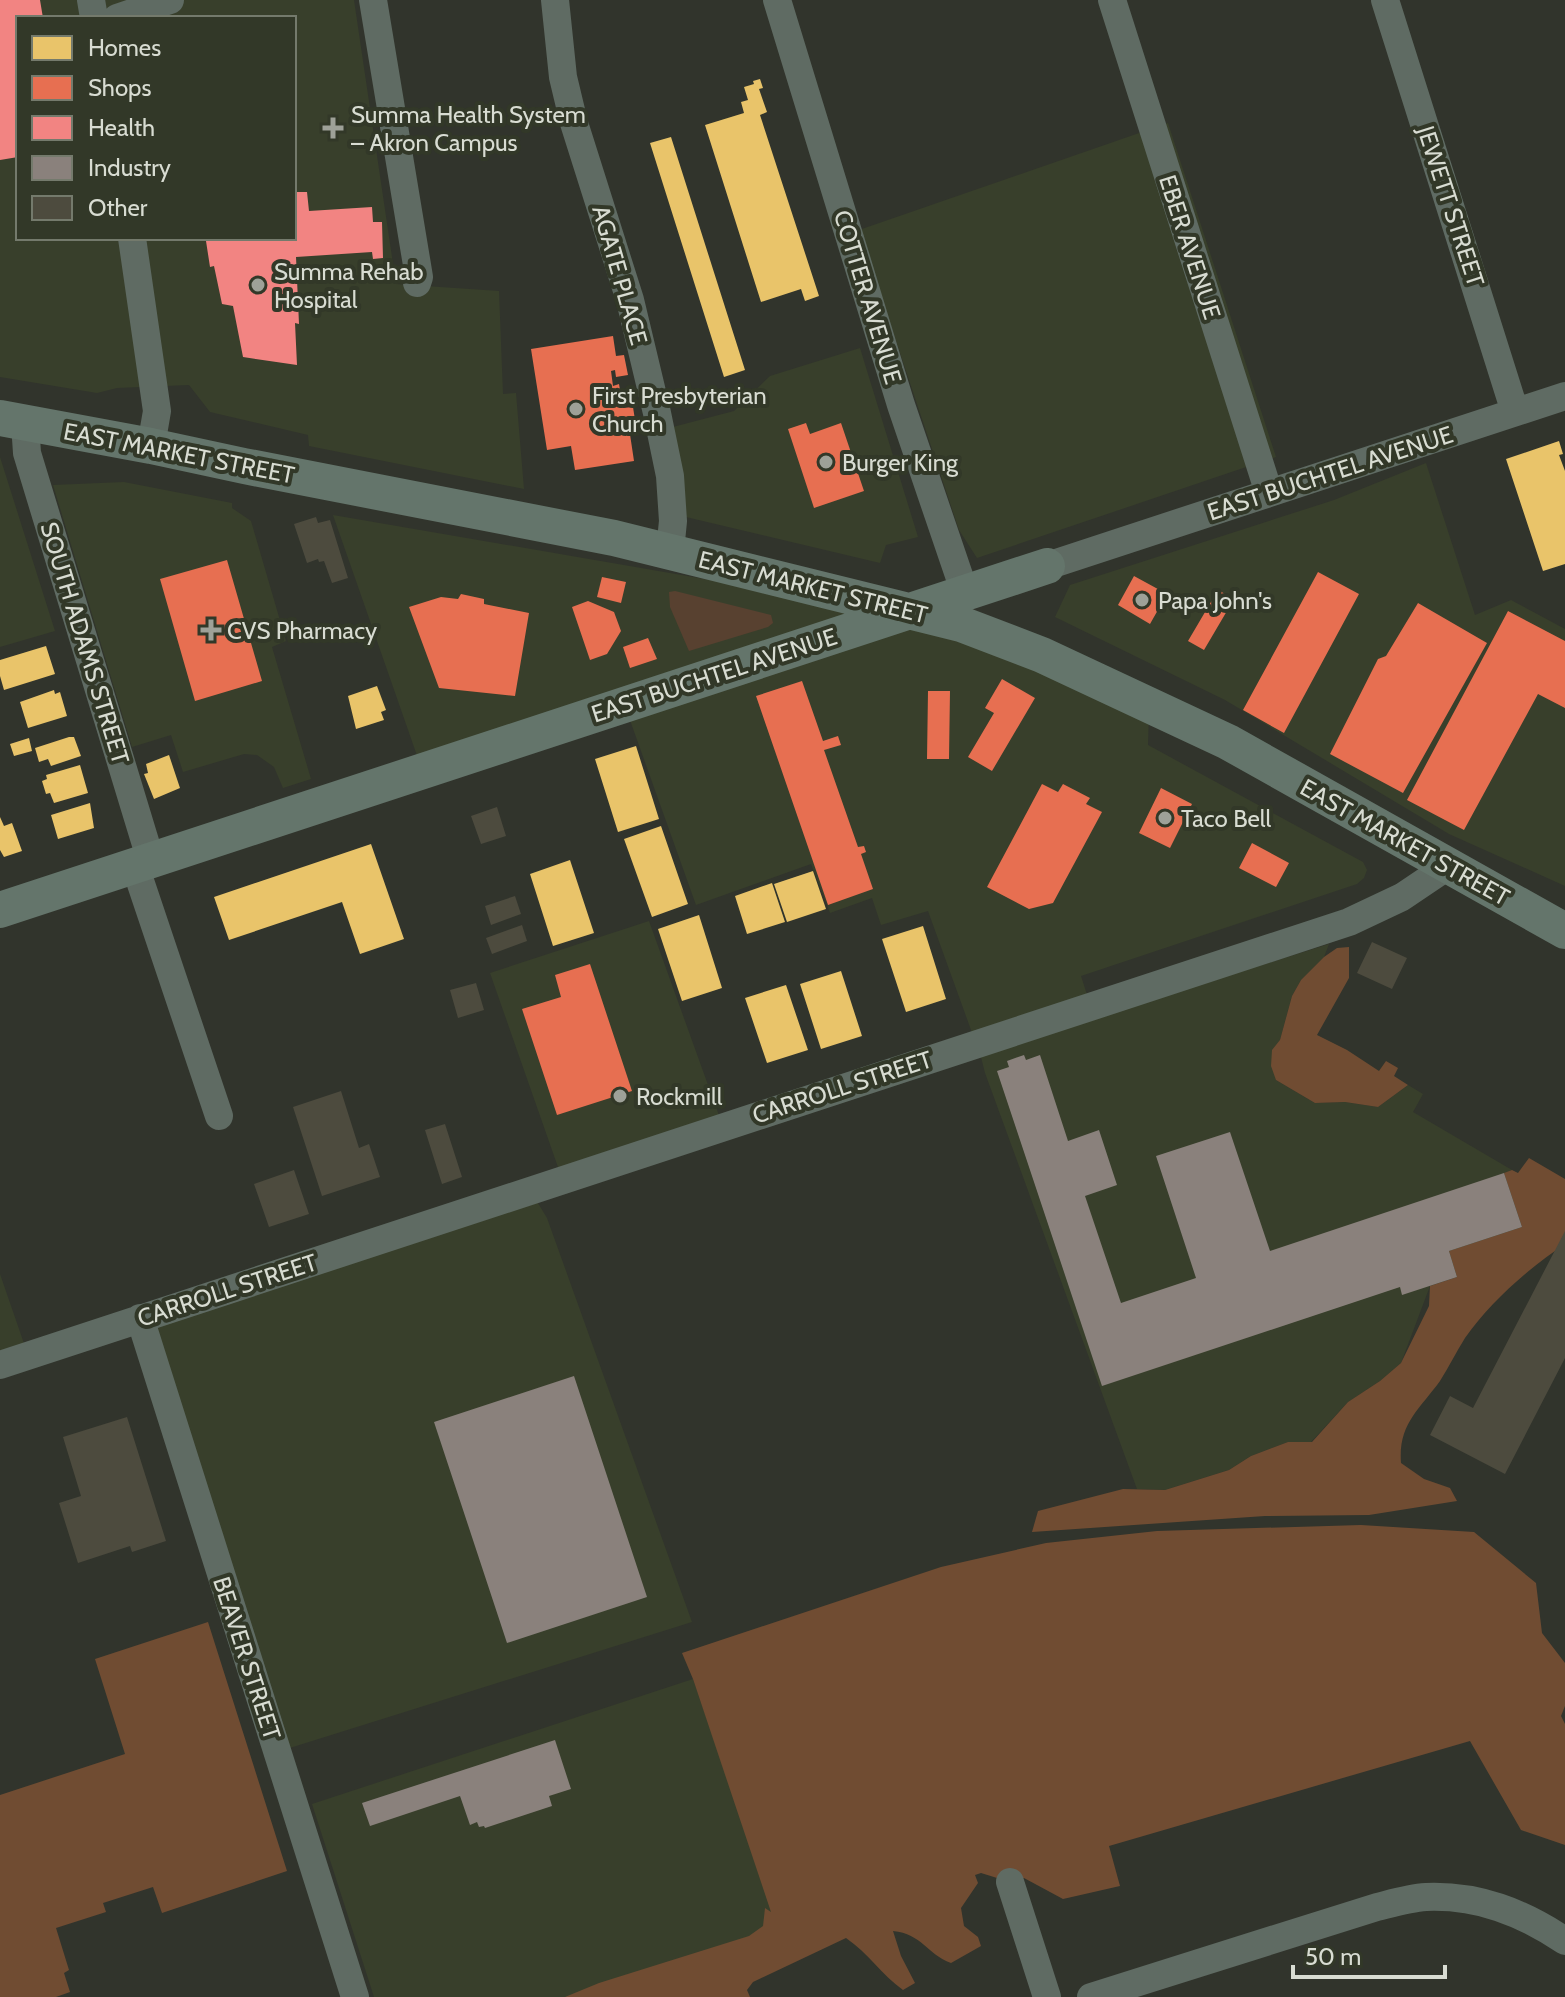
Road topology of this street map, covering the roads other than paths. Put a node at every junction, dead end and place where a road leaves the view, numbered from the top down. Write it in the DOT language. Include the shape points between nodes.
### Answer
graph roads {
  1 [pos="170,0"];
  2 [pos="373,0"];
  3 [pos="555,0"];
  4 [pos="777,0"];
  5 [pos="1112,0"];
  6 [pos="1385,0"];
  7 [pos="123,16"];
  8 [pos="132,240"];
  9 [pos="417,283"];
  10 [pos="1565,396"];
  11 [pos="1515,412"];
  12 [pos="13,421"];
  13 [pos="151,446"];
  14 [pos="1269,493"];
  15 [pos="670,551"];
  16 [pos="1047,566"];
  17 [pos="965,593"];
  18 [pos="912,611"];
  19 [pos="143,864"];
  20 [pos="1448,866"];
  21 [pos="0,910"];
  22 [pos="1565,931"];
  23 [pos="219,1116"];
  24 [pos="140,1318"];
  25 [pos="0,1365"];
  26 [pos="1010,1882"];
  27 [pos="1565,1941"];
  28 [pos="355,1997"];
  29 [pos="1047,1997"];
  30 [pos="1091,1997"];
  1 -- 7 [label="street"];
  2 -- 9 [label="street"];
  3 -- 15 [label="street, AGATE PLACE" via="574,123 630,300 657,413 670,476"];
  4 -- 17 [label="street, COTTER AVENUE" via="901,405"];
  5 -- 14 [label="street, EBER AVENUE"];
  6 -- 11 [label="street, JEWETT STREET"];
  8 -- 13 [label="street" via="157,411"];
  10 -- 11 [label="street, EAST BUCHTEL AVENUE"];
  11 -- 14 [label="street, EAST BUCHTEL AVENUE"];
  12 -- 13 [label="main road, EAST MARKET STREET"];
  12 -- 19 [label="street, SOUTH ADAMS STREET" via="71,599"];
  13 -- 15 [label="main road, EAST MARKET STREET"];
  14 -- 16 [label="street, EAST BUCHTEL AVENUE"];
  15 -- 18 [label="main road, EAST MARKET STREET"];
  16 -- 17 [label="main road, EAST BUCHTEL AVENUE"];
  17 -- 18 [label="main road, EAST BUCHTEL AVENUE"];
  18 -- 19 [label="main road, EAST BUCHTEL AVENUE"];
  18 -- 20 [label="main road, EAST MARKET STREET" via="1004,639 1169,713"];
  19 -- 21 [label="main road, EAST BUCHTEL AVENUE"];
  19 -- 23 [label="street, SOUTH ADAMS STREET"];
  20 -- 22 [label="main road, EAST MARKET STREET"];
  20 -- 24 [label="street, CARROLL STREET" via="1402,897 1349,922"];
  24 -- 25 [label="street, CARROLL STREET"];
  24 -- 28 [label="street, BEAVER STREET"];
  26 -- 29 [label="street"];
  27 -- 30 [label="street" via="1500,1906 1423,1897"];
}
